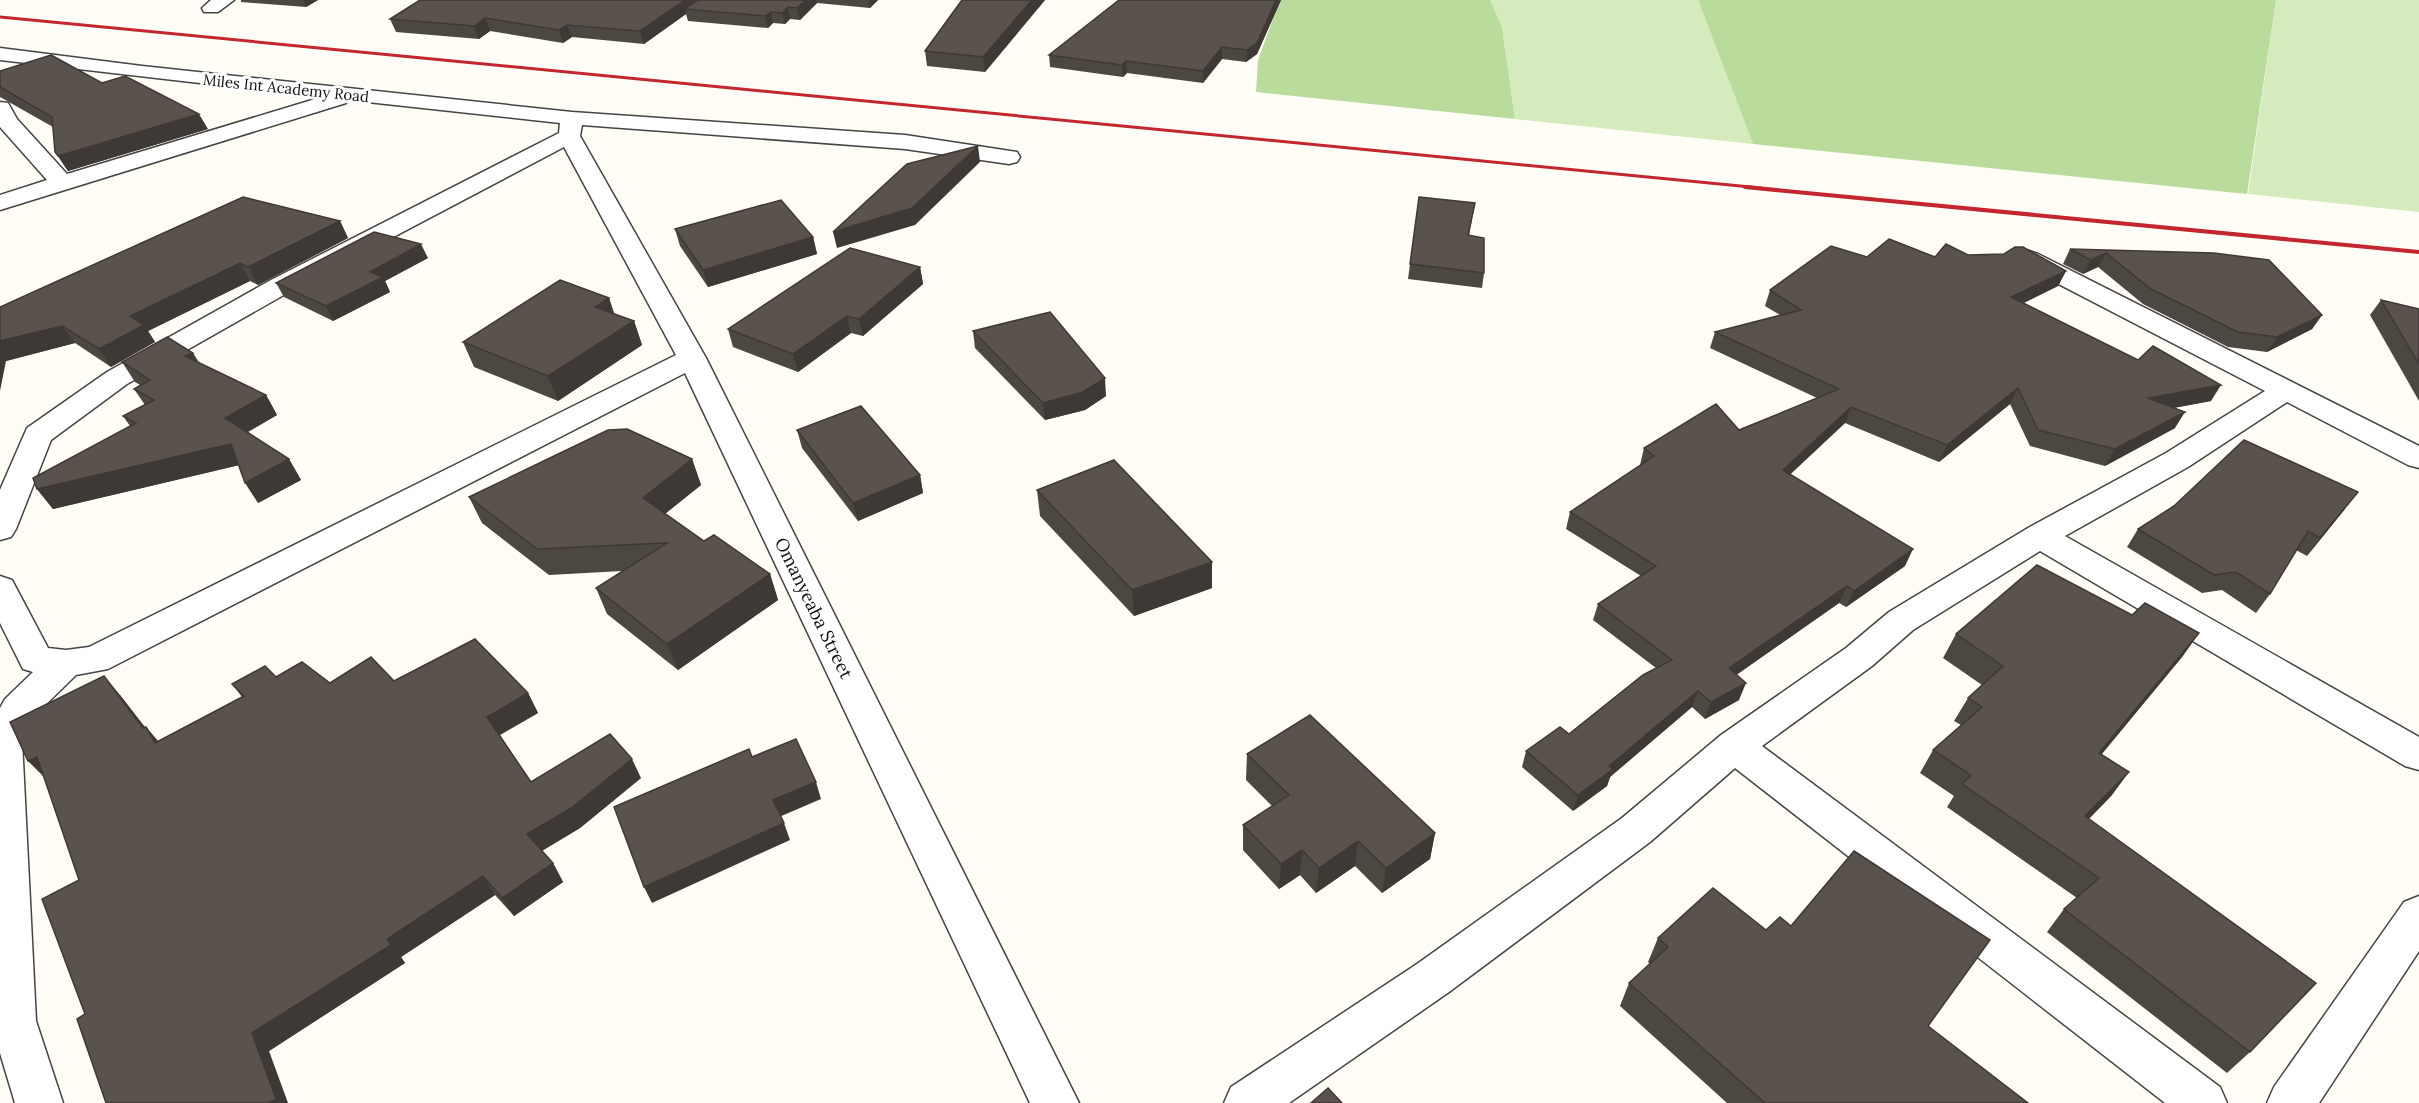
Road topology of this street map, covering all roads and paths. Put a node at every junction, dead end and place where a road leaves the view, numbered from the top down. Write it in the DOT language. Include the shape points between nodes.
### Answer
graph roads {
  1 [pos="0,54"];
  2 [pos="22,57"];
  3 [pos="0,76"];
  4 [pos="354,95"];
  5 [pos="0,108"];
  6 [pos="570,127"];
  7 [pos="1008,157"];
  8 [pos="62,183"];
  9 [pos="0,203"];
  10 [pos="2029,259"];
  11 [pos="692,358"];
  12 [pos="2286,390"];
  13 [pos="2419,458"];
  14 [pos="0,529"];
  15 [pos="2040,536"];
  16 [pos="0,588"];
  17 [pos="66,663"];
  18 [pos="1734,746"];
  19 [pos="2419,755"];
  20 [pos="2419,915"];
  21 [pos="39,1103"];
  22 [pos="1055,1103"];
  23 [pos="1248,1103"];
  24 [pos="2203,1103"];
  25 [pos="2291,1103"];
  1 -- 2 [label="street, Miles Int Academy Road"];
  2 -- 3 [label="street"];
  2 -- 4 [label="street, Miles Int Academy Road"];
  4 -- 6 [label="street, Miles Int Academy Road"];
  4 -- 8 [label="street"];
  5 -- 8 [label="street" via="7,122"];
  6 -- 7 [label="street, Miles Int Academy Road" via="905,142"];
  6 -- 11 [label="street, Omanyeaba Street"];
  6 -- 14 [label="street" via="117,378 38,435"];
  8 -- 9 [label="street"];
  10 -- 12 [label="street"];
  11 -- 17 [label="street" via="95,660"];
  11 -- 22 [label="street, Omanyeaba Street"];
  12 -- 13 [label="street"];
  12 -- 15 [label="street" via="2177,460"];
  15 -- 18 [label="street" via="1901,621 1859,657"];
  15 -- 19 [label="street"];
  16 -- 17 [label="street" via="36,660"];
  17 -- 21 [label="street" via="18,709 3,741 13,1021"];
  18 -- 23 [label="street" via="1627,837 1433,978"];
  18 -- 24 [label="street"];
  20 -- 25 [label="street"];
}
